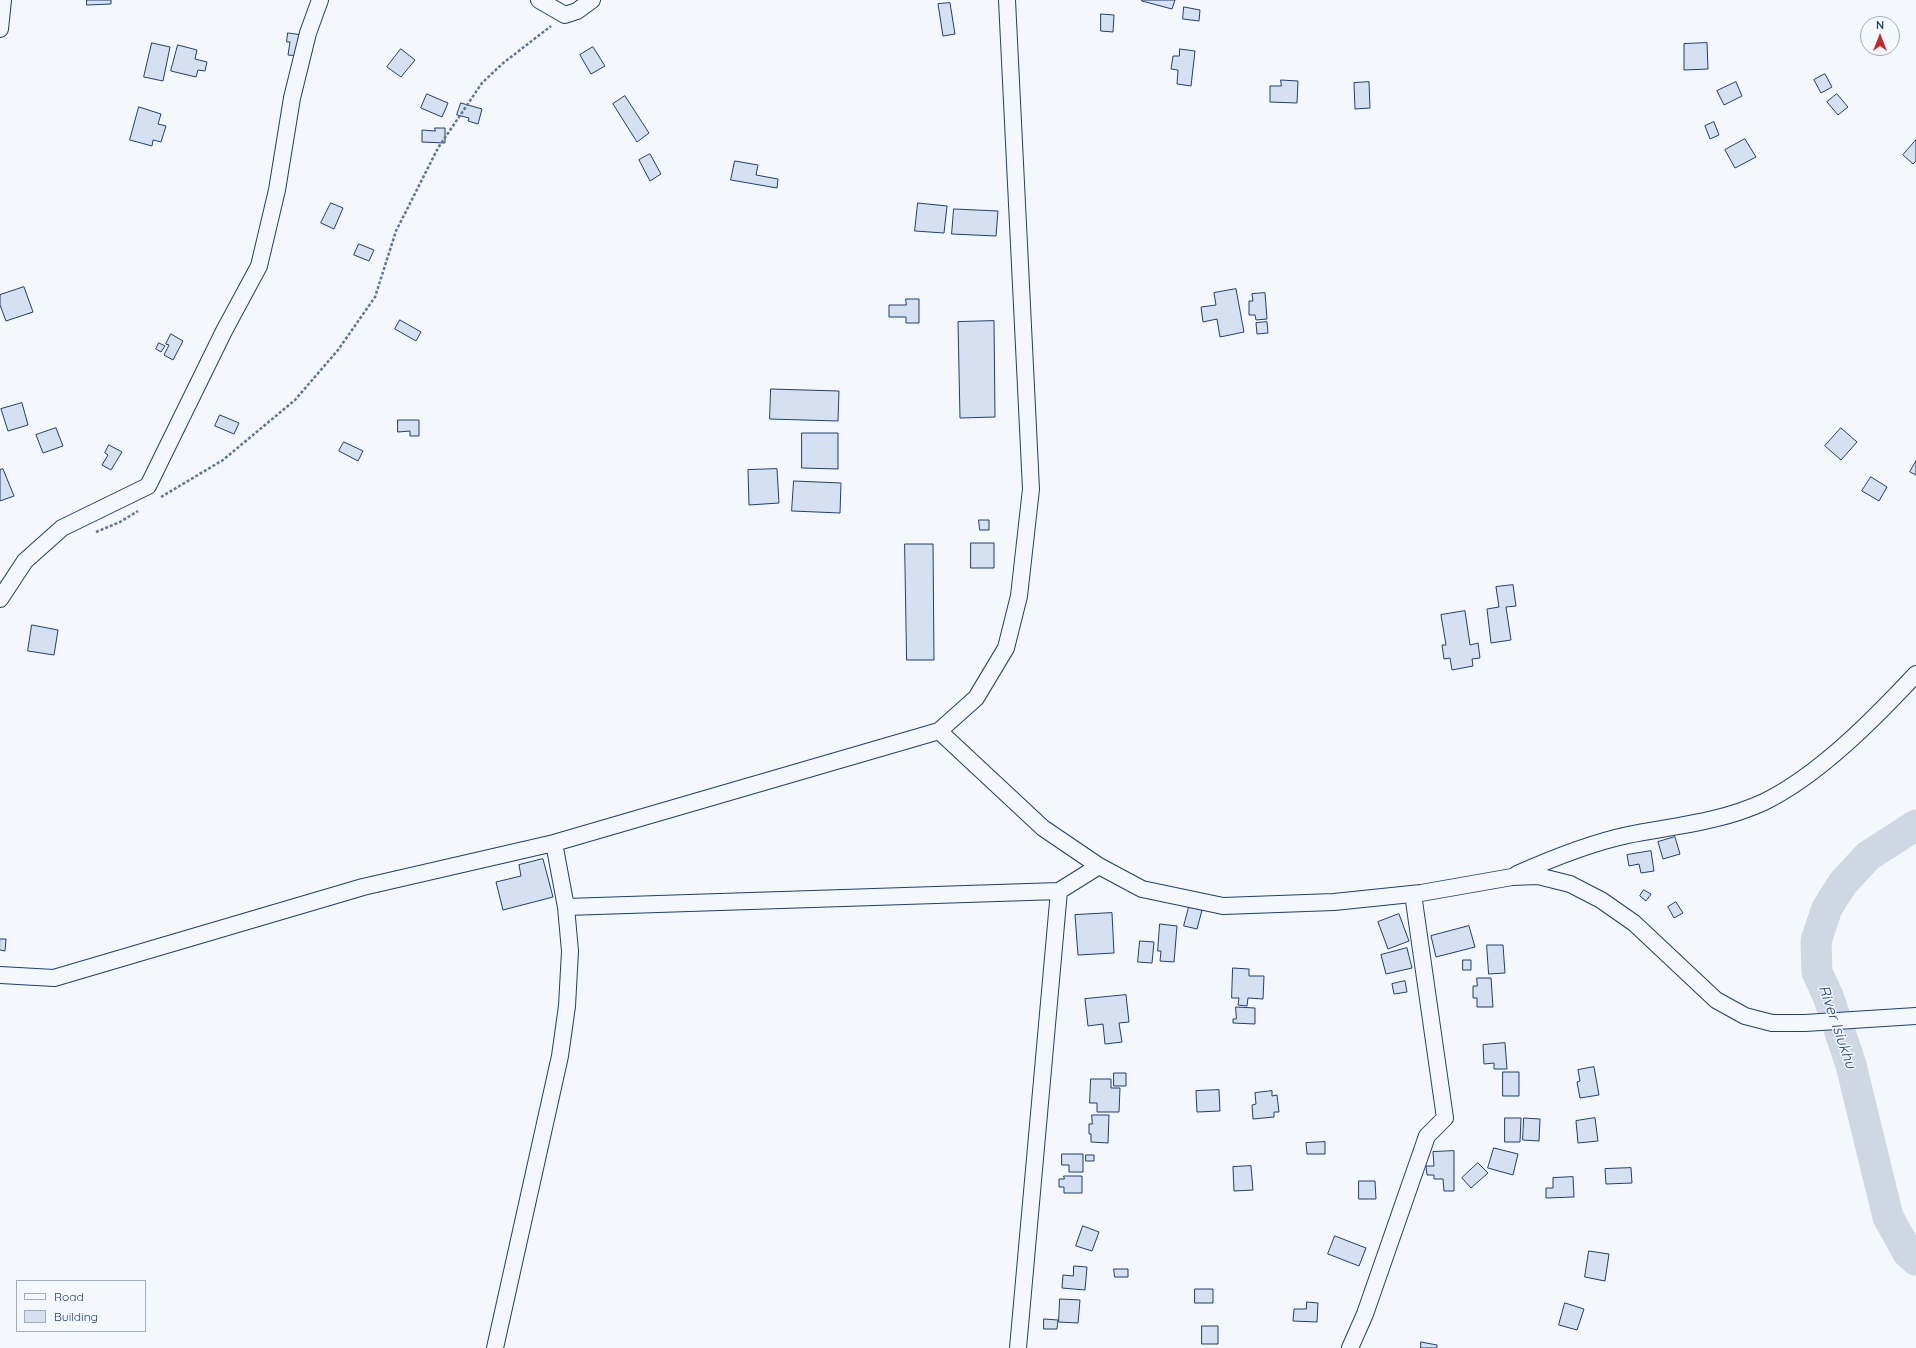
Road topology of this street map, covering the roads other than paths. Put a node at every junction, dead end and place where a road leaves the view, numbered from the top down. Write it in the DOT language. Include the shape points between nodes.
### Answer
graph roads {
  1 [pos="3,0"];
  2 [pos="320,0"];
  3 [pos="539,0"];
  4 [pos="592,0"];
  5 [pos="1007,0"];
  6 [pos="0,29"];
  7 [pos="0,599"];
  8 [pos="1916,674"];
  9 [pos="939,731"];
  10 [pos="554,843"];
  11 [pos="1099,866"];
  12 [pos="1512,877"];
  13 [pos="1060,891"];
  14 [pos="1413,894"];
  15 [pos="566,907"];
  16 [pos="0,975"];
  17 [pos="1916,1016"];
  18 [pos="495,1348"];
  19 [pos="1018,1348"];
  20 [pos="1350,1348"];
  1 -- 6 [label="street"];
  2 -- 7 [label="street" via="308,33 292,98 277,190 259,266 148,486 62,528 25,561"];
  3 -- 4 [label="street" via="565,15 577,11"];
  5 -- 9 [label="street" via="1031,489 1019,596 1006,648 976,698"];
  8 -- 12 [label="street" via="1878,714 1803,780 1763,802 1721,818 1612,840 1555,857"];
  9 -- 10 [label="street"];
  9 -- 11 [label="street" via="1043,828"];
  10 -- 15 [label="street"];
  10 -- 16 [label="street" via="363,887 54,978"];
  11 -- 13 [label="street"];
  11 -- 14 [label="street" via="1142,889 1223,906 1334,902"];
  12 -- 14 [label="street"];
  12 -- 17 [label="street" via="1538,876 1570,884 1601,900 1634,923 1716,1000 1745,1016 1772,1023 1805,1023"];
  13 -- 15 [label="street"];
  13 -- 19 [label="street"];
  14 -- 20 [label="street" via="1445,1118 1427,1136 1365,1314"];
  15 -- 18 [label="street" via="570,951 567,1006 560,1056"];
}
